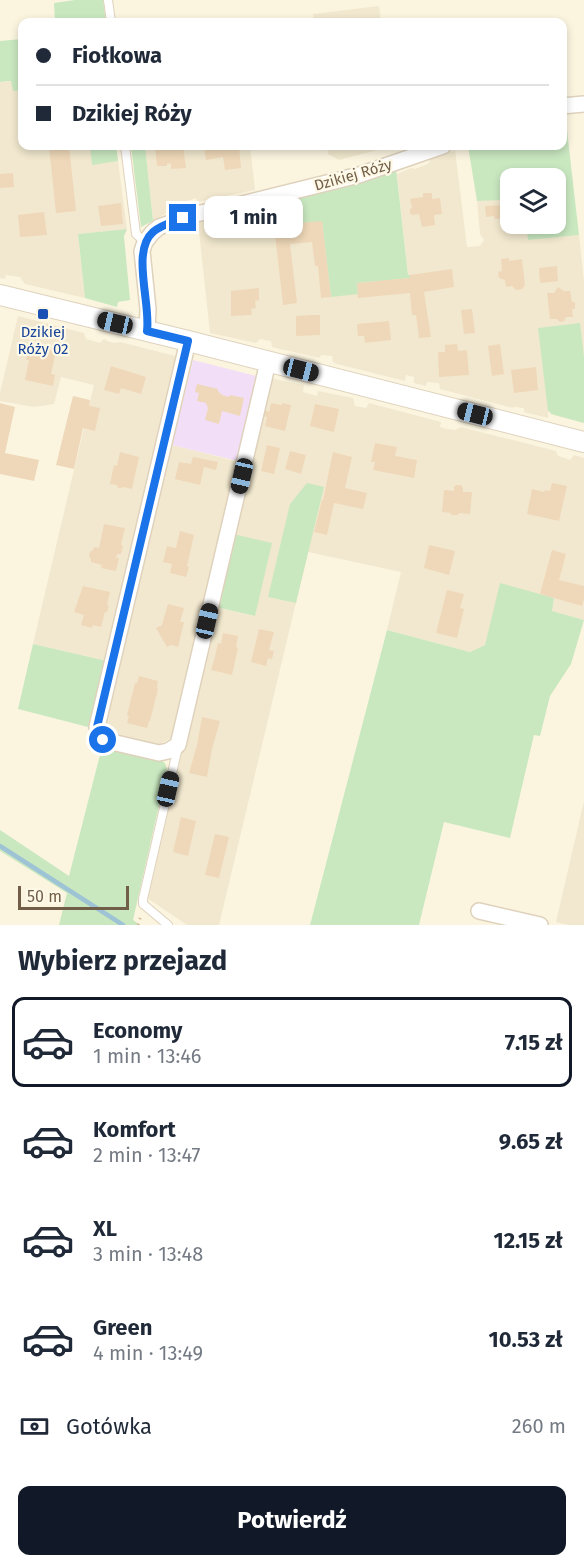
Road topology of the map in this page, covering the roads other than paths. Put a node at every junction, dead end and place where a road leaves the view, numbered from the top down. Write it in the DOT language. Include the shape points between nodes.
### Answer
graph roads {
  1 [pos="108,0"];
  2 [pos="110,18"];
  3 [pos="584,104"];
  4 [pos="567,106"];
  5 [pos="126,150"];
  6 [pos="431,150"];
  7 [pos="146,242"];
  8 [pos="0,295"];
  9 [pos="147,331"];
  10 [pos="188,341"];
  11 [pos="268,362"];
  12 [pos="584,441"];
  13 [pos="178,745"];
  14 [pos="479,911"];
  15 [pos="168,925"];
  16 [pos="540,925"];
  1 -- 2 [label="lane"];
  3 -- 4 [label="street"];
  5 -- 7 [label="lane" via="136,234"];
  6 -- 7 [label="street, Dzikiej Róży" via="359,175 196,214 159,227"];
  7 -- 9 [label="street" via="142,261"];
  8 -- 9 [label="street"];
  9 -- 10 [label="street"];
  10 -- 11 [label="street"];
  10 -- 13 [label="street" via="97,727 103,740 159,753"];
  11 -- 12 [label="street"];
  11 -- 13 [label="street"];
  13 -- 15 [label="lane" via="143,899 143,904"];
  14 -- 16 [label="street"];
}
